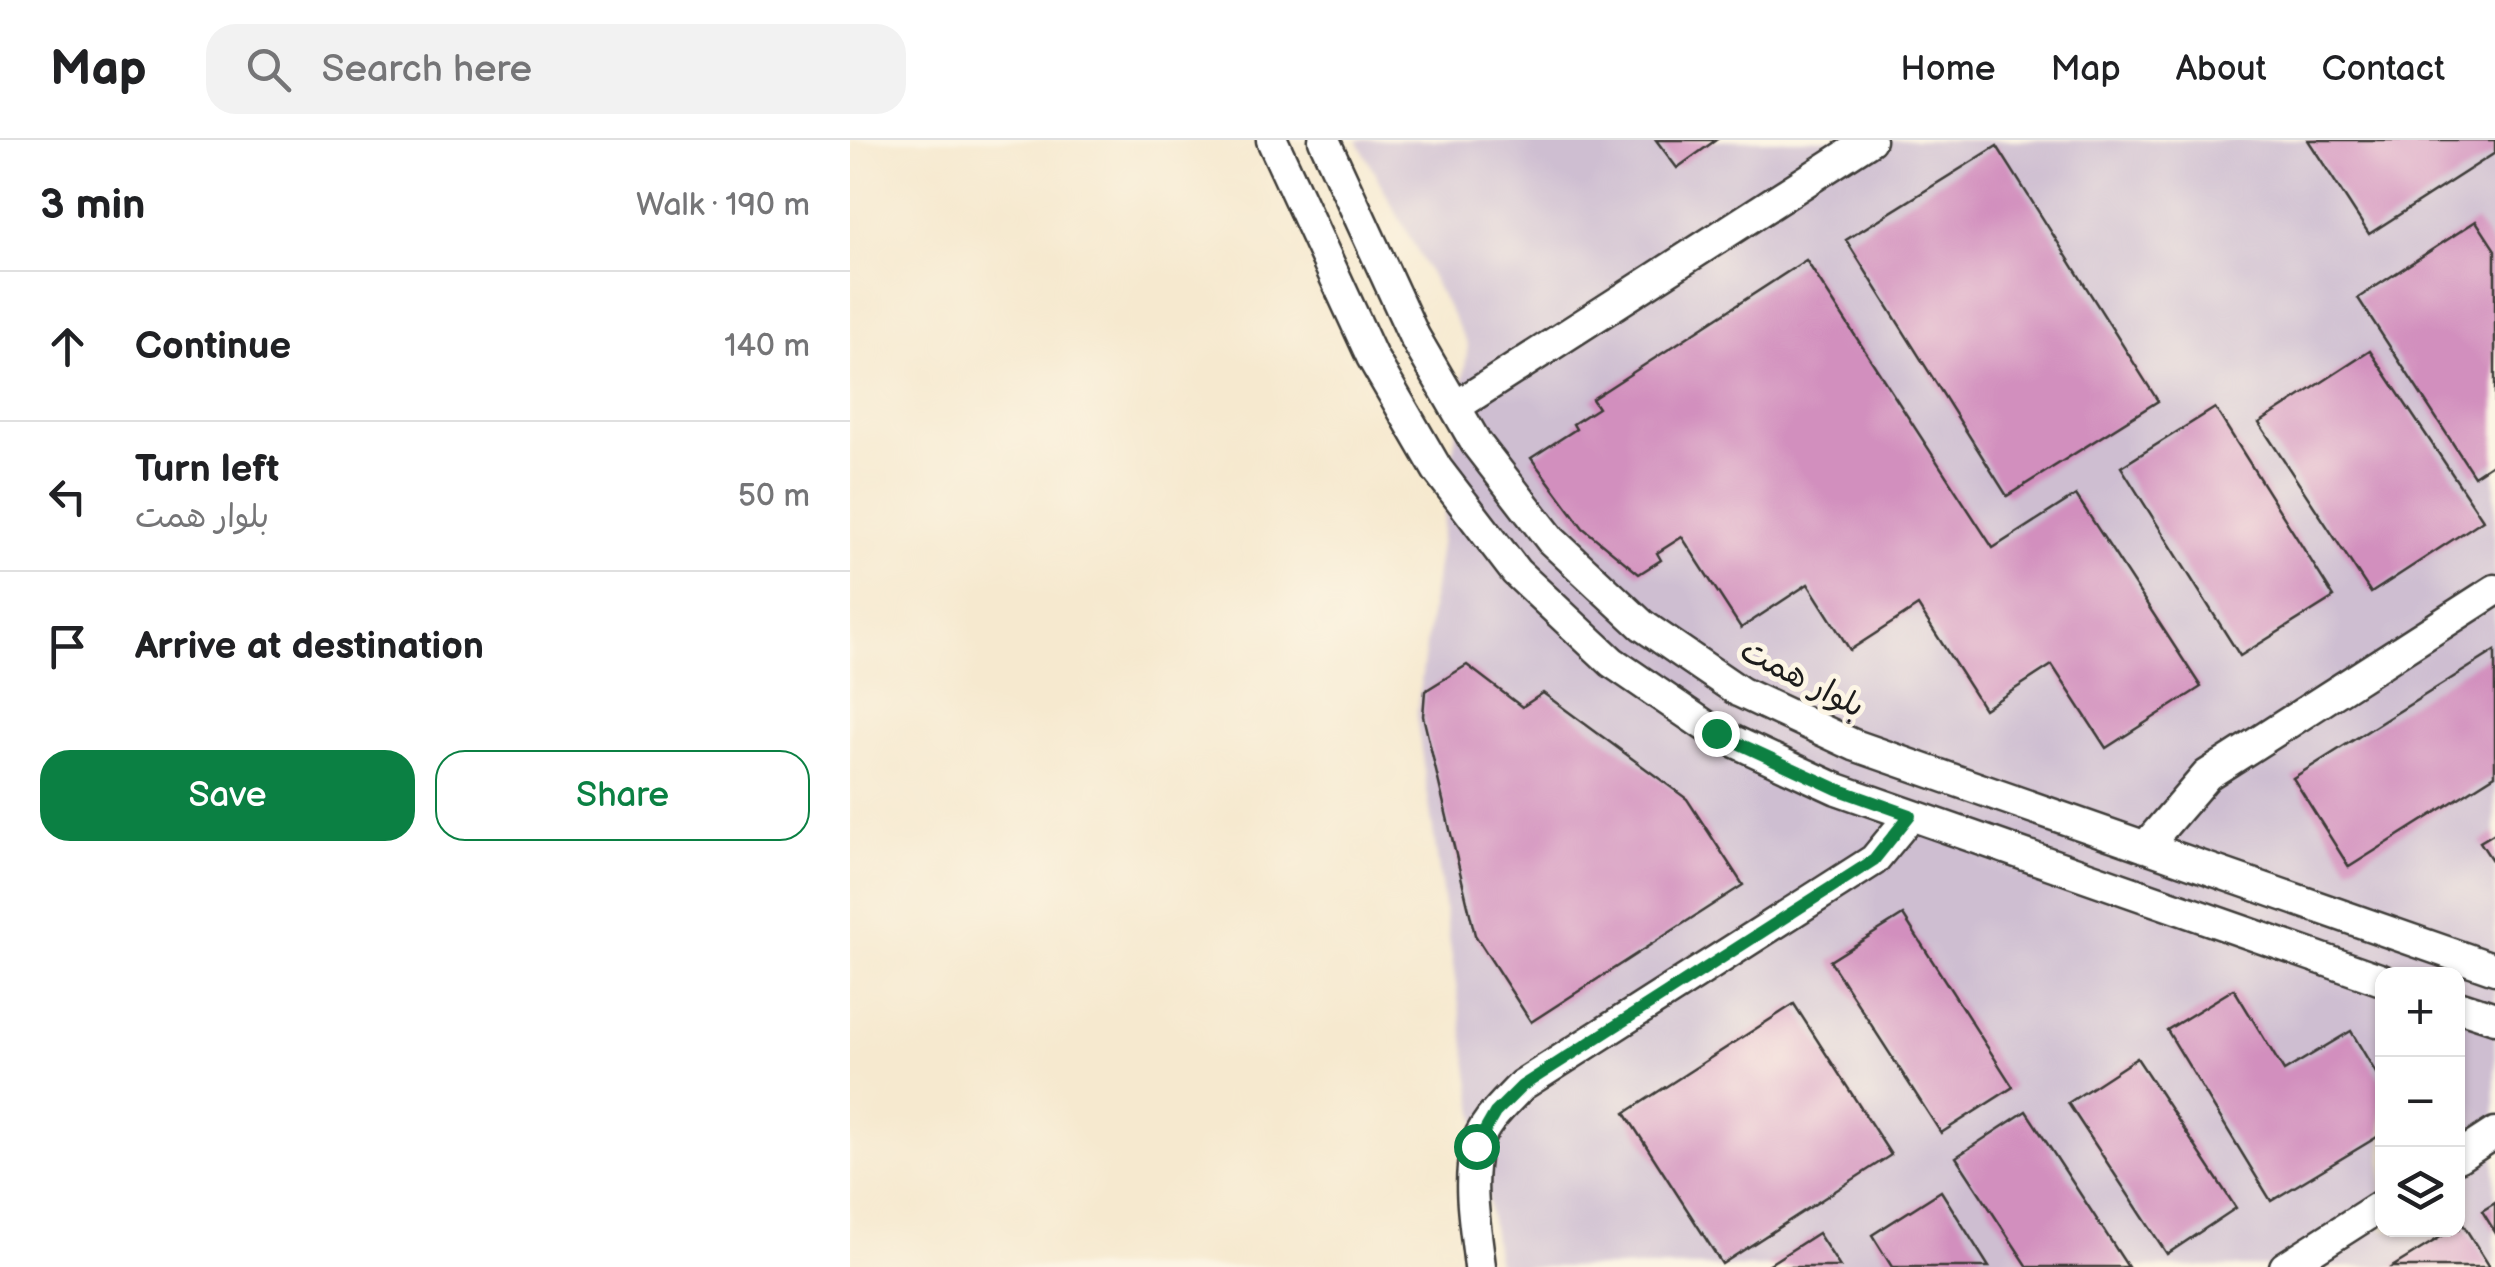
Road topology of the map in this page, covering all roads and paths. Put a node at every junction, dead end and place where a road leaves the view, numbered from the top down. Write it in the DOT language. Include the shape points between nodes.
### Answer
graph roads {
  1 [pos="1272,140"];
  2 [pos="1324,140"];
  3 [pos="1870,140"];
  4 [pos="1456,407"];
  5 [pos="2495,590"];
  6 [pos="1910,815"];
  7 [pos="2144,847"];
  8 [pos="2368,926"];
  9 [pos="2495,969"];
  10 [pos="2353,970"];
  11 [pos="2375,978"];
  12 [pos="2465,1008"];
  13 [pos="2495,1018"];
  14 [pos="2495,1133"];
  15 [pos="2465,1152"];
  16 [pos="2375,1209"];
  17 [pos="1480,1267"];
  18 [pos="2285,1267"];
  1 -- 6 [label="street" via="1372,357 1437,469 1516,572 1612,662 1716,733"];
  2 -- 4 [label="street, بلوار همت" via="1414,336"];
  3 -- 4 [label="street"];
  4 -- 7 [label="street, بلوار همت" via="1551,540 1642,625 1740,692 1854,746"];
  5 -- 7 [label="street" via="2207,775"];
  6 -- 10 [label="street"];
  6 -- 17 [label="street" via="1874,860 1522,1086 1495,1113 1476,1146 1472,1194"];
  7 -- 8 [label="street, بلوار همت"];
  8 -- 9 [label="street, بلوار همت"];
  8 -- 10 [label="street"];
  10 -- 11 [label="street"];
  12 -- 13 [label="street"];
  14 -- 15 [label="street"];
  16 -- 18 [label="street"];
}
